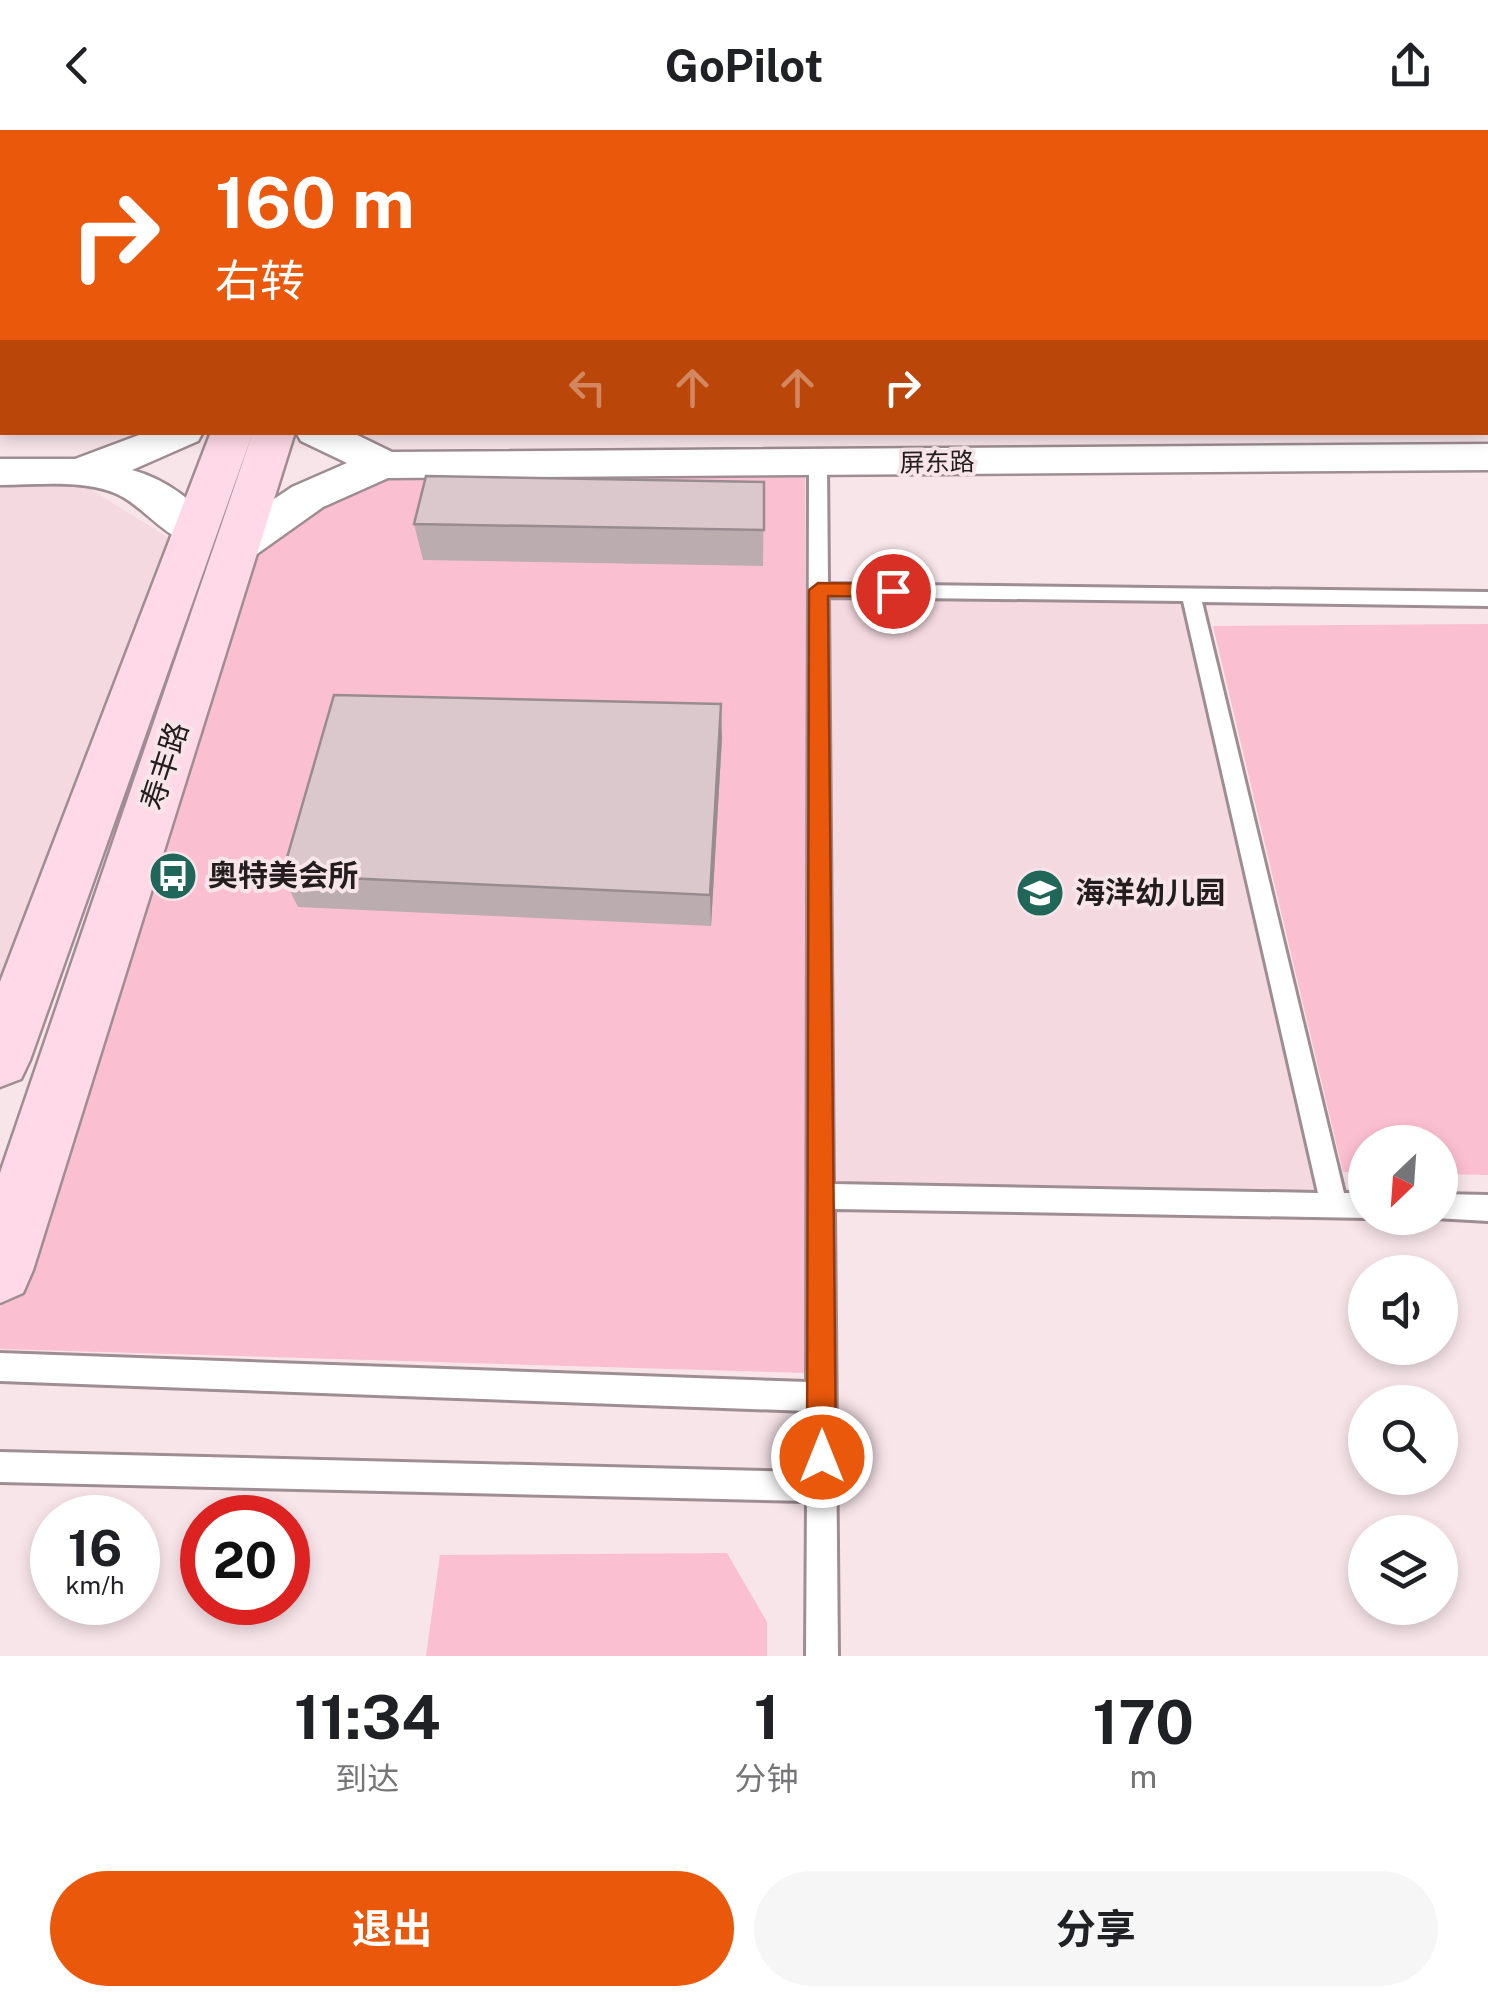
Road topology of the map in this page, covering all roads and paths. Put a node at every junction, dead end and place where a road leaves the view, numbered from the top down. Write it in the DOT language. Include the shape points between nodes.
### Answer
graph roads {
  1 [pos="176,435"];
  2 [pos="232,435"];
  3 [pos="272,435"];
  4 [pos="322,435"];
  5 [pos="1488,457"];
  6 [pos="818,464"];
  7 [pos="385,465"];
  8 [pos="0,472"];
  9 [pos="79,472"];
  10 [pos="216,538"];
  11 [pos="818,590"];
  12 [pos="1191,595"];
  13 [pos="1488,598"];
  14 [pos="0,1060"];
  15 [pos="820,1196"];
  16 [pos="1334,1206"];
  17 [pos="1348,1206"];
  18 [pos="1458,1207"];
  19 [pos="1488,1208"];
  20 [pos="0,1270"];
  21 [pos="0,1367"];
  22 [pos="821,1396"];
  23 [pos="0,1467"];
  24 [pos="822,1487"];
  25 [pos="822,1656"];
  1 -- 9 [label="street"];
  2 -- 10 [label="main road, 寿丰路"];
  3 -- 10 [label="main road, 寿丰路"];
  4 -- 7 [label="street, 屏东路"];
  5 -- 6 [label="street, 屏东路"];
  6 -- 7 [label="street, 屏东路"];
  6 -- 11 [label="lane"];
  7 -- 10 [label="street, 屏东路" via="330,482"];
  8 -- 9 [label="street"];
  9 -- 10 [label="street" via="144,486"];
  10 -- 14 [label="main road, 寿丰路"];
  10 -- 20 [label="main road, 寿丰路"];
  11 -- 12 [label="lane"];
  11 -- 15 [label="lane"];
  12 -- 13 [label="lane"];
  12 -- 16 [label="lane"];
  15 -- 16 [label="lane"];
  15 -- 22 [label="lane"];
  16 -- 17 [label="lane"];
  18 -- 19 [label="lane"];
  21 -- 22 [label="lane"];
  22 -- 24 [label="lane"];
  23 -- 24 [label="lane"];
  24 -- 25 [label="lane"];
}
